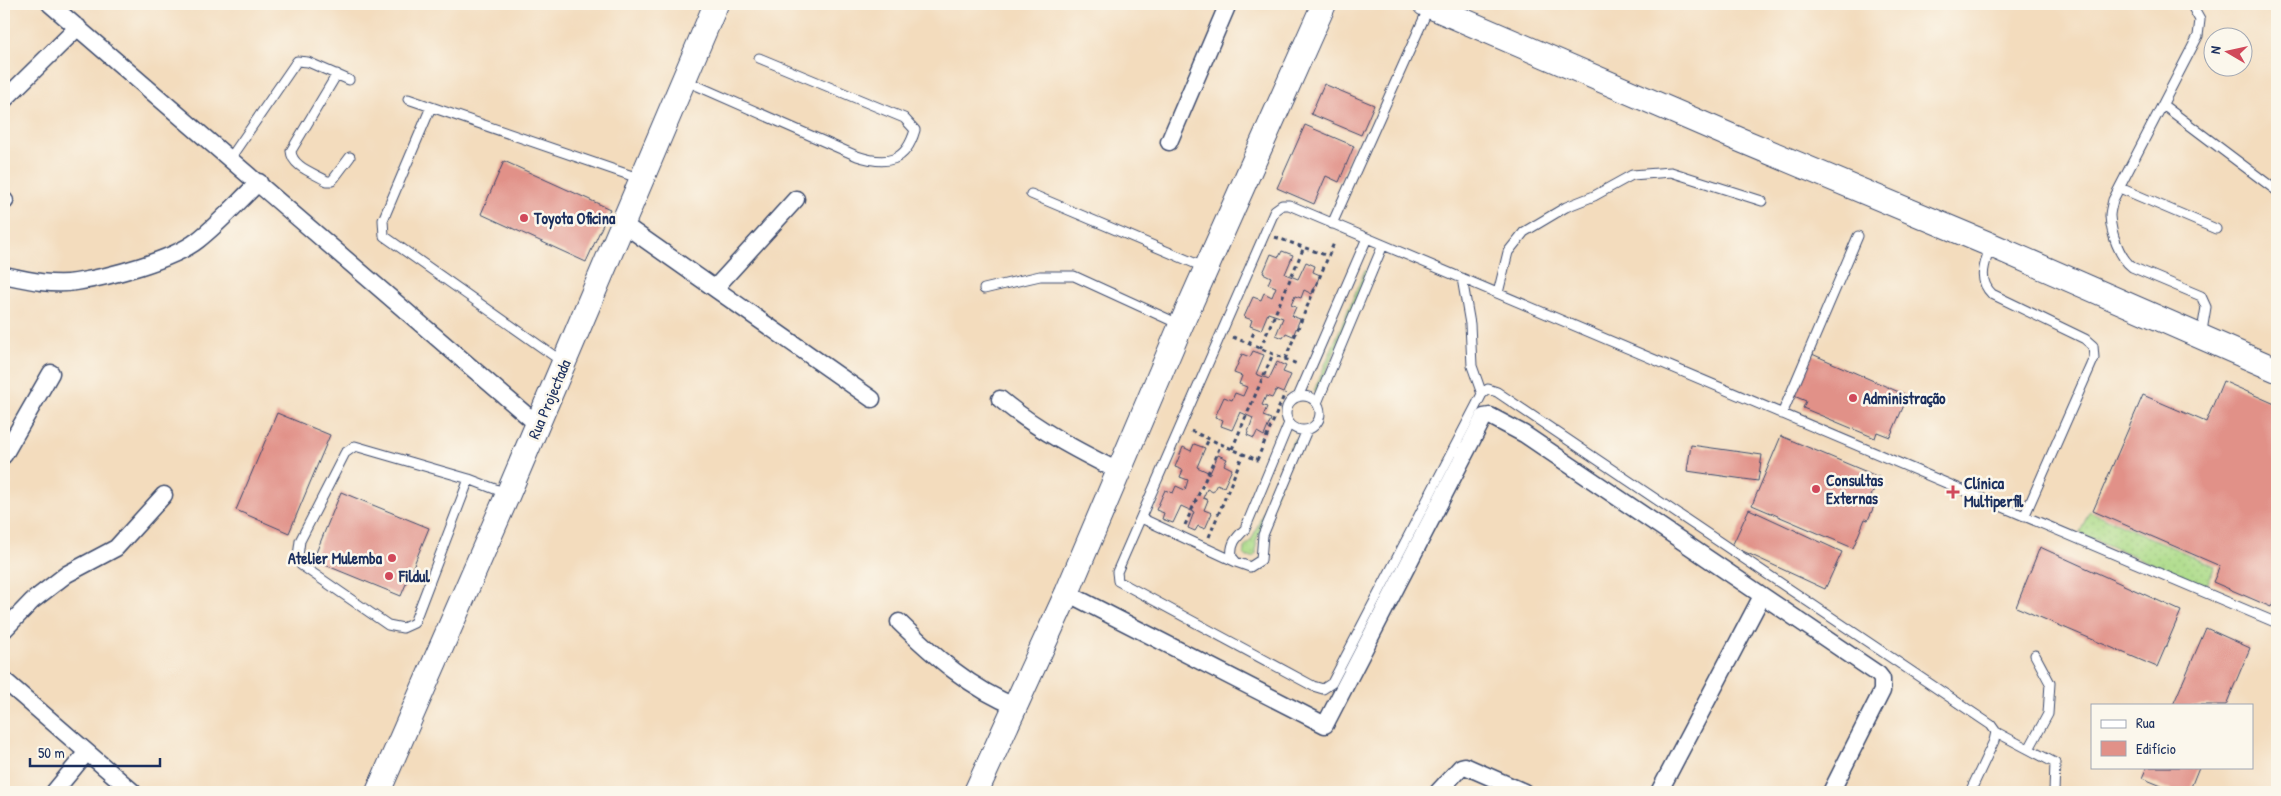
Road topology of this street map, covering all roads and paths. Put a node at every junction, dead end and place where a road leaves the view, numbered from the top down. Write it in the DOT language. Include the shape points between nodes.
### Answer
graph roads {
  1 [pos="50,4"];
  2 [pos="716,4"];
  3 [pos="1228,4"];
  4 [pos="1324,4"];
  5 [pos="2191,4"];
  6 [pos="1427,5"];
  7 [pos="78,27"];
  8 [pos="759,58"];
  9 [pos="336,74"];
  10 [pos="349,80"];
  11 [pos="684,80"];
  12 [pos="408,99"];
  13 [pos="4,100"];
  14 [pos="2163,105"];
  15 [pos="431,107"];
  16 [pos="1169,142"];
  17 [pos="230,157"];
  18 [pos="350,157"];
  19 [pos="642,179"];
  20 [pos="259,182"];
  21 [pos="2120,188"];
  22 [pos="2277,191"];
  23 [pos="1031,194"];
  24 [pos="796,199"];
  25 [pos="1762,201"];
  26 [pos="623,224"];
  27 [pos="1332,224"];
  28 [pos="2216,229"];
  29 [pos="1270,235"];
  30 [pos="1858,236"];
  31 [pos="1366,238"];
  32 [pos="1326,239"];
  33 [pos="1334,242"];
  34 [pos="1991,244"];
  35 [pos="1339,245"];
  36 [pos="1383,245"];
  37 [pos="1304,247"];
  38 [pos="1328,256"];
  39 [pos="1207,268"];
  40 [pos="4,276"];
  41 [pos="1462,278"];
  42 [pos="715,288"];
  43 [pos="984,289"];
  44 [pos="1498,293"];
  45 [pos="1181,325"];
  46 [pos="1254,332"];
  47 [pos="1227,334"];
  48 [pos="2201,337"];
  49 [pos="1249,344"];
  50 [pos="1260,348"];
  51 [pos="1273,354"];
  52 [pos="1285,359"];
  53 [pos="564,363"];
  54 [pos="2277,370"];
  55 [pos="51,373"];
  56 [pos="1293,373"];
  57 [pos="1286,390"];
  58 [pos="1482,394"];
  59 [pos="1298,397"];
  60 [pos="872,399"];
  61 [pos="1000,399"];
  62 [pos="1317,403"];
  63 [pos="1782,414"];
  64 [pos="1290,423"];
  65 [pos="538,425"];
  66 [pos="1186,429"];
  67 [pos="1307,430"];
  68 [pos="1209,439"];
  69 [pos="1221,444"];
  70 [pos="1206,445"];
  71 [pos="1232,449"];
  72 [pos="1243,454"];
  73 [pos="4,455"];
  74 [pos="1120,472"];
  75 [pos="469,479"];
  76 [pos="508,494"];
  77 [pos="164,495"];
  78 [pos="1141,518"];
  79 [pos="2024,518"];
  80 [pos="1182,533"];
  81 [pos="1206,542"];
  82 [pos="1236,562"];
  83 [pos="1067,593"];
  84 [pos="1762,596"];
  85 [pos="899,622"];
  86 [pos="2277,624"];
  87 [pos="4,630"];
  88 [pos="2035,655"];
  89 [pos="4,680"];
  90 [pos="1017,707"];
  91 [pos="1996,732"];
  92 [pos="2029,749"];
  93 [pos="87,752"];
  94 [pos="54,792"];
  95 [pos="133,792"];
  96 [pos="378,792"];
  97 [pos="976,792"];
  98 [pos="1438,792"];
  99 [pos="1524,792"];
  100 [pos="1659,792"];
  101 [pos="1831,792"];
  102 [pos="1970,792"];
  103 [pos="2054,792"];
  1 -- 7 [label="street"];
  2 -- 11 [label="street, Rua Projectada"];
  3 -- 16 [label="street"];
  4 -- 39 [label="street"];
  5 -- 14 [label="lane" via="2200,20 2198,36"];
  6 -- 27 [label="lane"];
  6 -- 34 [label="street"];
  7 -- 13 [label="street"];
  7 -- 17 [label="street"];
  8 -- 11 [label="lane" via="904,118 915,130 911,144 902,155 888,161 872,161"];
  9 -- 10 [label="lane"];
  9 -- 17 [label="lane" via="308,62 297,61"];
  9 -- 18 [label="lane" via="291,150 291,157 327,181 332,181"];
  11 -- 19 [label="street, Rua Projectada"];
  12 -- 15 [label="lane"];
  14 -- 21 [label="lane"];
  14 -- 22 [label="lane"];
  15 -- 19 [label="lane"];
  15 -- 53 [label="lane" via="383,220 384,236"];
  17 -- 20 [label="street"];
  19 -- 26 [label="street, Rua Projectada"];
  20 -- 40 [label="street" via="198,240 180,251 75,282 37,282"];
  20 -- 65 [label="street"];
  21 -- 28 [label="lane"];
  21 -- 48 [label="lane" via="2113,200 2110,216 2118,250 2132,267 2201,296 2206,307"];
  23 -- 39 [label="lane"];
  24 -- 42 [label="street"];
  25 -- 44 [label="lane" via="1671,172 1632,175 1566,207 1524,232 1508,252"];
  26 -- 42 [label="street"];
  26 -- 53 [label="street, Rua Projectada"];
  27 -- 31 [label="lane"];
  27 -- 78 [label="lane" via="1289,205 1275,210"];
  29 -- 37 [label="path"];
  30 -- 63 [label="lane"];
  31 -- 36 [label="lane"];
  31 -- 59 [label="lane"];
  32 -- 33 [label="path"];
  33 -- 35 [label="path"];
  33 -- 38 [label="path"];
  34 -- 48 [label="street"];
  34 -- 79 [label="lane" via="1982,271 1983,282 1992,294 2093,346 2094,358"];
  36 -- 41 [label="lane"];
  36 -- 62 [label="lane"];
  37 -- 38 [label="path"];
  37 -- 50 [label="path"];
  38 -- 52 [label="path"];
  39 -- 45 [label="street"];
  41 -- 44 [label="lane"];
  41 -- 58 [label="lane" via="1470,324 1472,366"];
  42 -- 60 [label="street"];
  43 -- 45 [label="lane" via="1040,276 1074,276"];
  44 -- 63 [label="lane"];
  45 -- 74 [label="street"];
  46 -- 49 [label="path"];
  47 -- 49 [label="path"];
  48 -- 54 [label="street"];
  49 -- 50 [label="path"];
  50 -- 51 [label="path"];
  51 -- 52 [label="path"];
  51 -- 71 [label="path"];
  52 -- 56 [label="path" via="1297,364"];
  53 -- 65 [label="street, Rua Projectada"];
  55 -- 73 [label="street"];
  57 -- 72 [label="path" via="1257,460"];
  58 -- 78 [label="lane" via="1332,683 1323,689 1118,582 1117,572"];
  58 -- 91 [label="lane" via="1488,389 1497,392 1991,725"];
  59 -- 62 [label="lane" via="1308,396"];
  59 -- 64 [label="lane" via="1288,407"];
  61 -- 74 [label="street" via="1063,443"];
  62 -- 67 [label="lane" via="1320,417 1316,425"];
  63 -- 79 [label="lane"];
  64 -- 67 [label="lane" via="1295,429"];
  64 -- 82 [label="lane" via="1245,529 1234,540 1231,549"];
  65 -- 76 [label="street, Rua Projectada"];
  66 -- 68 [label="path"];
  67 -- 82 [label="lane" via="1262,535 1261,560 1250,567"];
  68 -- 69 [label="path"];
  68 -- 70 [label="path"];
  69 -- 71 [label="path"];
  69 -- 80 [label="path"];
  71 -- 72 [label="path"];
  72 -- 81 [label="path"];
  74 -- 83 [label="street"];
  75 -- 75 [label="lane" via="355,446 345,453 300,541 298,556 301,565 388,625 403,628 414,623"];
  75 -- 76 [label="lane"];
  76 -- 96 [label="street, Rua Projectada"];
  77 -- 87 [label="street" via="116,548 67,574 32,601"];
  78 -- 82 [label="lane"];
  79 -- 86 [label="lane"];
  83 -- 84 [label="street" via="1325,725 1487,415 1524,434"];
  83 -- 90 [label="street"];
  84 -- 100 [label="street"];
  84 -- 101 [label="street" via="1882,679 1882,691"];
  85 -- 90 [label="street" via="970,683"];
  88 -- 92 [label="lane" via="2050,683 2048,714"];
  89 -- 93 [label="street"];
  90 -- 97 [label="street"];
  91 -- 92 [label="lane"];
  91 -- 102 [label="lane"];
  92 -- 103 [label="lane" via="2055,763"];
  93 -- 94 [label="street"];
  93 -- 95 [label="street"];
  98 -- 99 [label="street" via="1465,766"];
}
